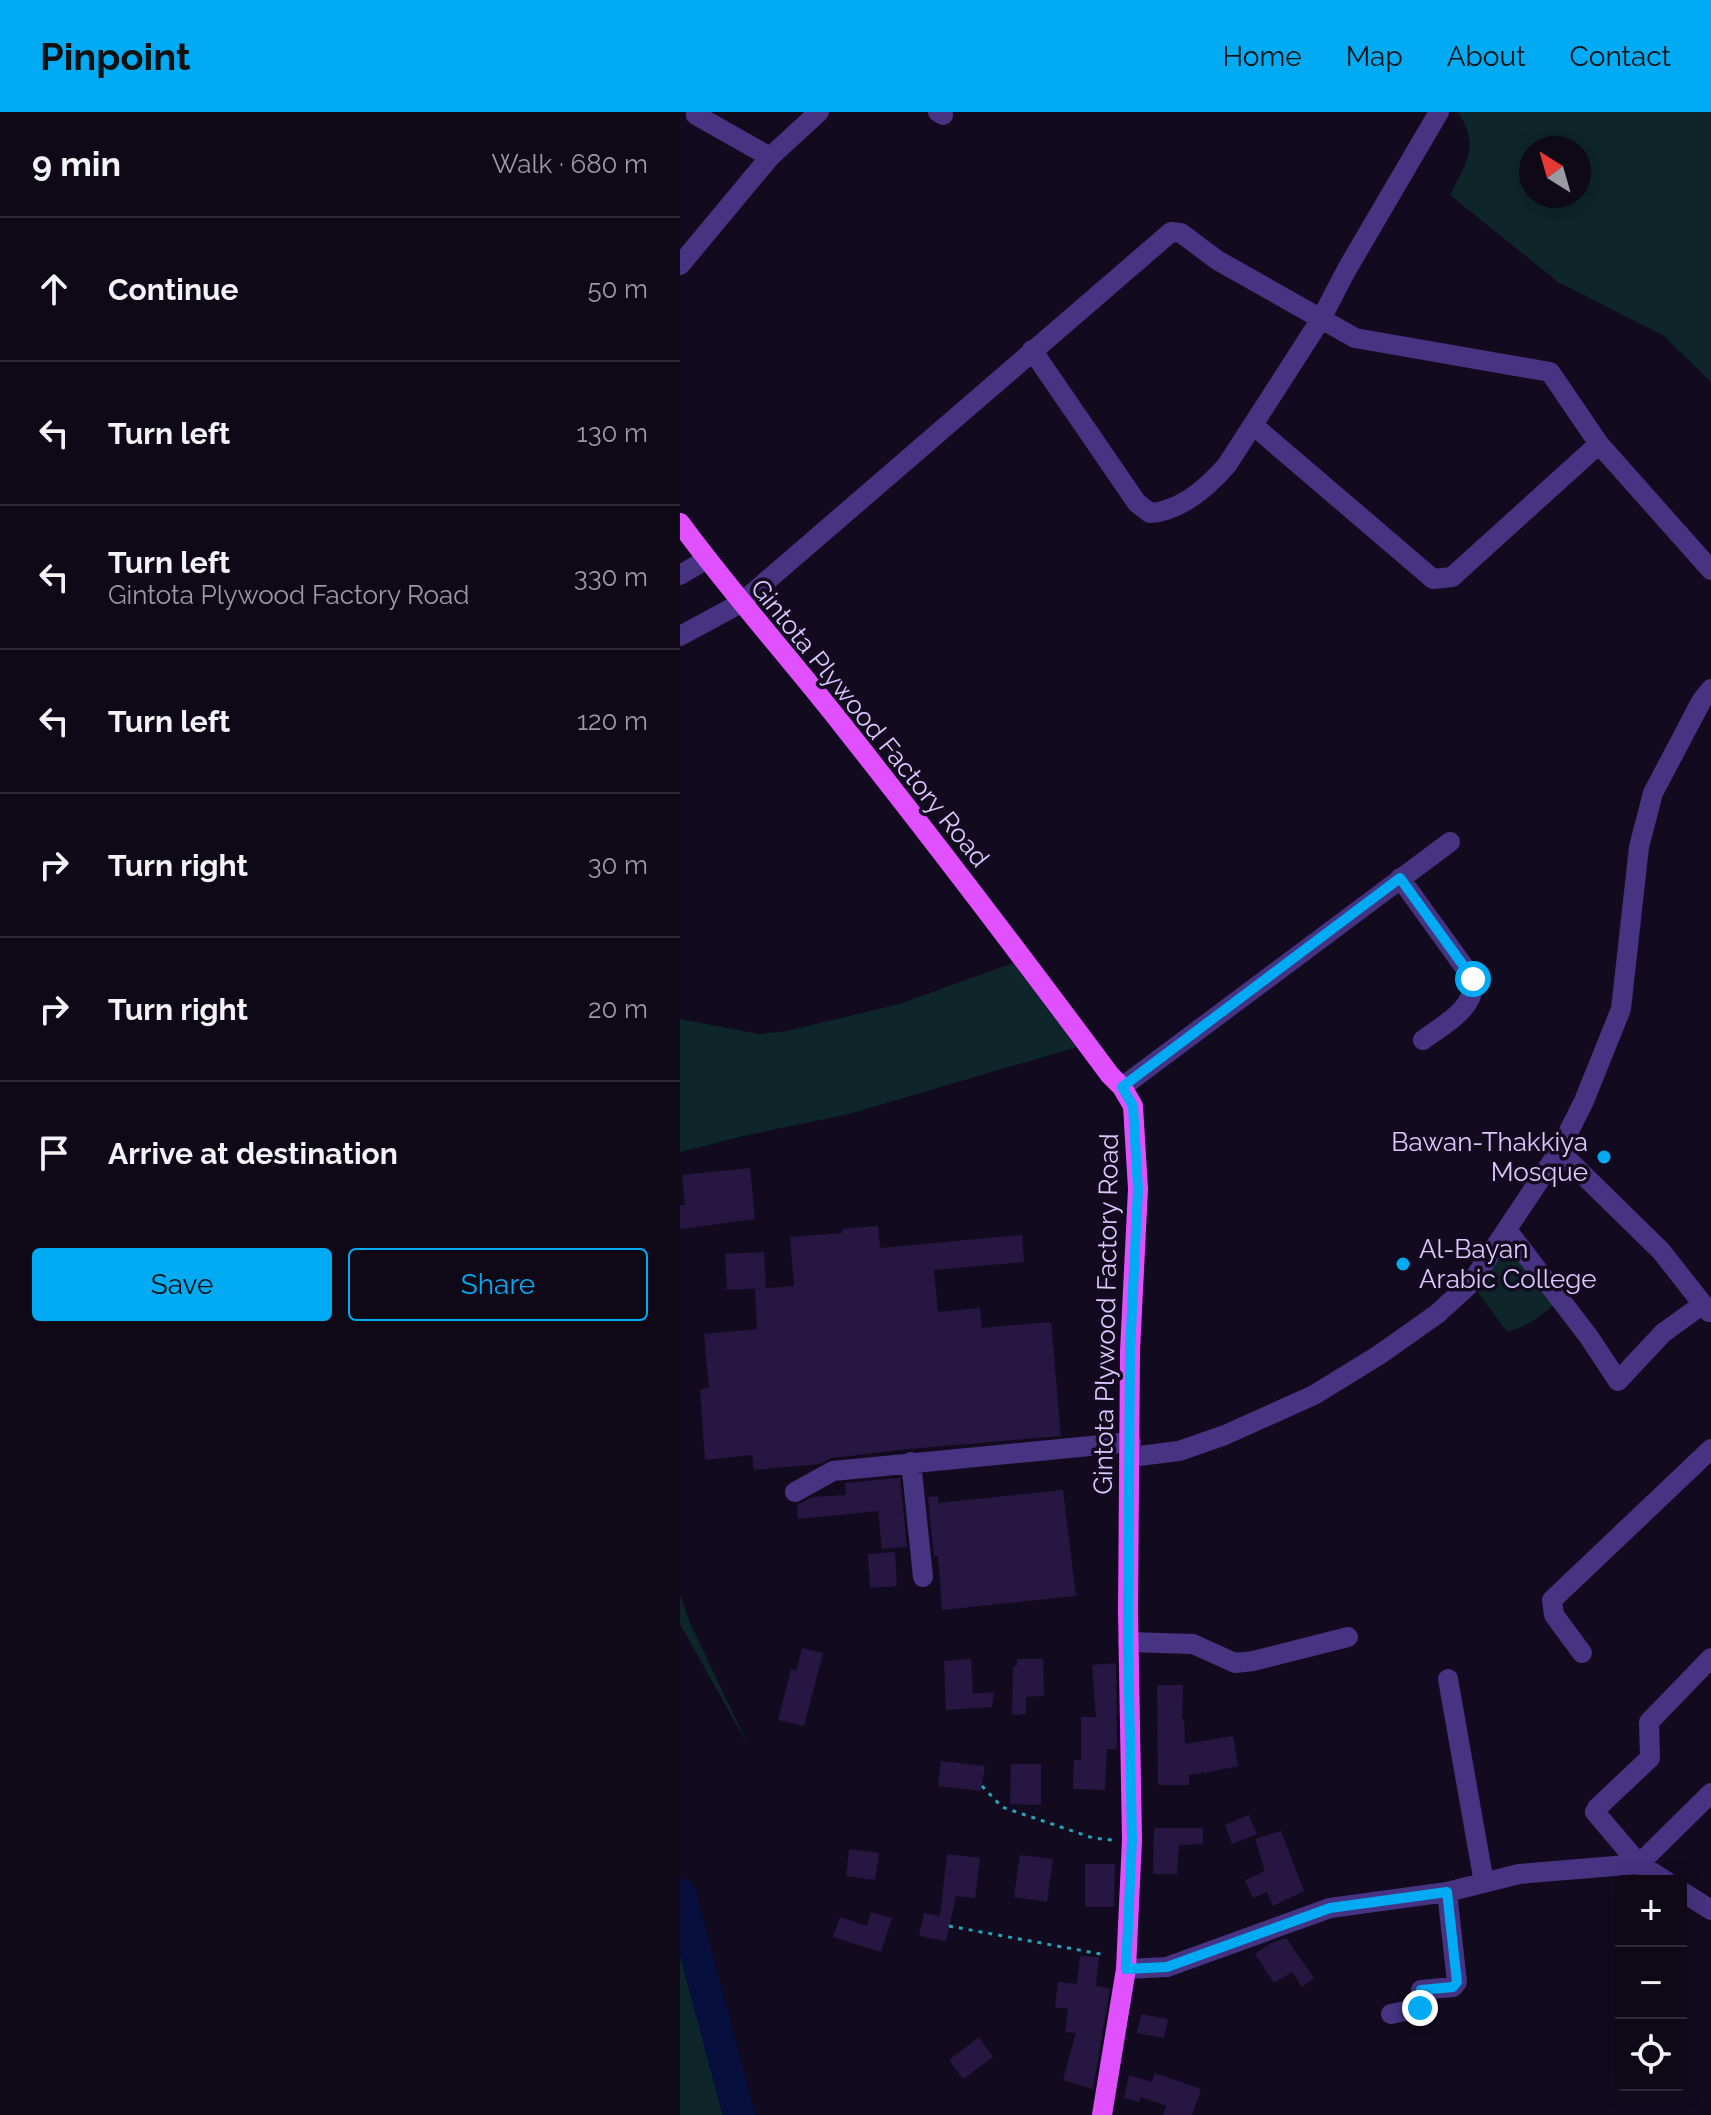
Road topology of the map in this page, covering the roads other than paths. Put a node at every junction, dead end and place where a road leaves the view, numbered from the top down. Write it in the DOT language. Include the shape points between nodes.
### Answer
graph roads {
  1 [pos="696,112"];
  2 [pos="819,112"];
  3 [pos="1439,112"];
  4 [pos="770,157"];
  5 [pos="680,265"];
  6 [pos="1321,319"];
  7 [pos="1032,350"];
  8 [pos="1253,425"];
  9 [pos="1599,444"];
  10 [pos="680,523"];
  11 [pos="707,559"];
  12 [pos="1711,570"];
  13 [pos="680,575"];
  14 [pos="741,603"];
  15 [pos="680,636"];
  16 [pos="1711,689"];
  17 [pos="1450,842"];
  18 [pos="1400,878"];
  19 [pos="1423,1040"];
  20 [pos="1122,1087"];
  21 [pos="1559,1151"];
  22 [pos="1507,1230"];
  23 [pos="1707,1309"];
  24 [pos="1131,1449"];
  25 [pos="1711,1449"];
  26 [pos="911,1462"];
  27 [pos="795,1492"];
  28 [pos="923,1577"];
  29 [pos="1348,1637"];
  30 [pos="1128,1642"];
  31 [pos="1582,1653"];
  32 [pos="1711,1658"];
  33 [pos="1448,1679"];
  34 [pos="1711,1793"];
  35 [pos="1639,1864"];
  36 [pos="1656,1875"];
  37 [pos="1484,1883"];
  38 [pos="1447,1892"];
  39 [pos="1687,1895"];
  40 [pos="1711,1910"];
  41 [pos="1126,1969"];
  42 [pos="1391,2014"];
  43 [pos="1102,2115"];
  1 -- 4 [label="street"];
  2 -- 4 [label="street"];
  3 -- 6 [label="street"];
  4 -- 5 [label="street"];
  6 -- 7 [label="street" via="1217,260 1181,233 1171,232"];
  6 -- 8 [label="street"];
  6 -- 9 [label="street" via="1355,338 1550,372"];
  7 -- 8 [label="street" via="1137,503 1150,513 1167,512 1209,486"];
  7 -- 14 [label="street"];
  8 -- 9 [label="street" via="1433,579 1452,577"];
  9 -- 12 [label="street"];
  10 -- 11 [label="main road, Gintota Plywood Factory Road"];
  11 -- 13 [label="street"];
  11 -- 14 [label="main road, Gintota Plywood Factory Road"];
  14 -- 15 [label="street"];
  14 -- 20 [label="main road, Gintota Plywood Factory Road" via="842,724"];
  16 -- 21 [label="street" via="1653,793 1639,847 1621,1009"];
  17 -- 18 [label="street"];
  18 -- 19 [label="street" via="1475,989 1462,1011"];
  18 -- 20 [label="street"];
  20 -- 24 [label="main road, Gintota Plywood Factory Road" via="1133,1106 1138,1189"];
  21 -- 22 [label="street"];
  21 -- 23 [label="street" via="1661,1251"];
  22 -- 23 [label="street" via="1618,1381 1663,1333"];
  22 -- 24 [label="street" via="1471,1283 1437,1314 1314,1395 1179,1451"];
  24 -- 26 [label="street"];
  24 -- 30 [label="main road, Gintota Plywood Factory Road"];
  25 -- 31 [label="street" via="1552,1600 1554,1615"];
  26 -- 27 [label="street" via="833,1471"];
  26 -- 28 [label="street"];
  29 -- 30 [label="street" via="1235,1663 1193,1644"];
  30 -- 41 [label="main road, Gintota Plywood Factory Road" via="1132,1840"];
  32 -- 35 [label="street" via="1649,1722 1650,1758 1595,1812"];
  33 -- 37 [label="street"];
  34 -- 35 [label="street"];
  35 -- 36 [label="street"];
  35 -- 37 [label="street" via="1519,1874"];
  37 -- 38 [label="street"];
  38 -- 41 [label="street" via="1330,1908 1167,1967"];
  38 -- 42 [label="street" via="1457,1982 1453,1987 1421,1990 1420,2008"];
  39 -- 40 [label="street"];
  41 -- 43 [label="main road, Gintota Plywood Factory Road"];
}
